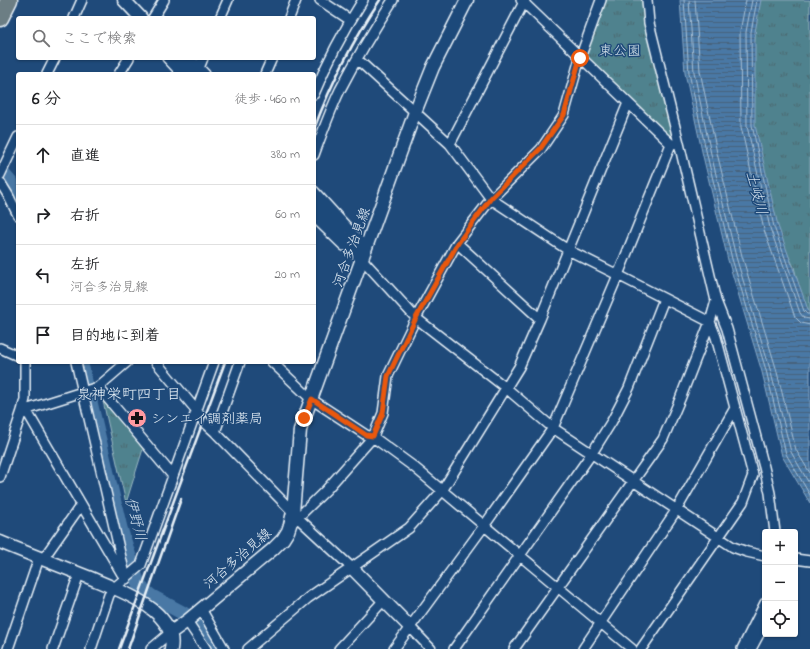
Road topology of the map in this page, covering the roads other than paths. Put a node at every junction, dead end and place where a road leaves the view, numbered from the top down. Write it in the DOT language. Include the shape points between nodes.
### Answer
graph roads {
  1 [pos="8,0"];
  2 [pos="82,0"];
  3 [pos="124,0"];
  4 [pos="164,0"];
  5 [pos="228,0"];
  6 [pos="296,0"];
  7 [pos="320,0"];
  8 [pos="363,0"];
  9 [pos="393,0"];
  10 [pos="467,0"];
  11 [pos="602,0"];
  12 [pos="647,0"];
  13 [pos="523,1"];
  14 [pos="75,16"];
  15 [pos="139,16"];
  16 [pos="154,16"];
  17 [pos="221,16"];
  18 [pos="290,16"];
  19 [pos="0,18"];
  20 [pos="350,20"];
  21 [pos="580,58"];
  22 [pos="357,59"];
  23 [pos="54,60"];
  24 [pos="127,60"];
  25 [pos="169,60"];
  26 [pos="181,60"];
  27 [pos="190,60"];
  28 [pos="203,60"];
  29 [pos="271,60"];
  30 [pos="49,72"];
  31 [pos="120,72"];
  32 [pos="180,72"];
  33 [pos="199,72"];
  34 [pos="266,72"];
  35 [pos="316,89"];
  36 [pos="628,103"];
  37 [pos="415,112"];
  38 [pos="16,141"];
  39 [pos="450,144"];
  40 [pos="675,144"];
  41 [pos="316,149"];
  42 [pos="0,175"];
  43 [pos="0,182"];
  44 [pos="316,194"];
  45 [pos="491,198"];
  46 [pos="316,206"];
  47 [pos="16,211"];
  48 [pos="316,219"];
  49 [pos="458,243"];
  50 [pos="568,250"];
  51 [pos="363,256"];
  52 [pos="618,275"];
  53 [pos="664,299"];
  54 [pos="716,301"];
  55 [pos="416,318"];
  56 [pos="540,319"];
  57 [pos="710,322"];
  58 [pos="0,348"];
  59 [pos="16,355"];
  60 [pos="25,364"];
  61 [pos="76,364"];
  62 [pos="124,364"];
  63 [pos="158,364"];
  64 [pos="213,364"];
  65 [pos="239,364"];
  66 [pos="274,364"];
  67 [pos="98,387"];
  68 [pos="506,388"];
  69 [pos="83,392"];
  70 [pos="312,399"];
  71 [pos="735,408"];
  72 [pos="22,411"];
  73 [pos="197,411"];
  74 [pos="553,428"];
  75 [pos="215,432"];
  76 [pos="373,436"];
  77 [pos="592,453"];
  78 [pos="0,476"];
  79 [pos="173,476"];
  80 [pos="634,480"];
  81 [pos="442,491"];
  82 [pos="81,505"];
  83 [pos="677,509"];
  84 [pos="294,518"];
  85 [pos="484,526"];
  86 [pos="775,529"];
  87 [pos="719,538"];
  88 [pos="0,542"];
  89 [pos="762,555"];
  90 [pos="520,556"];
  91 [pos="41,559"];
  92 [pos="798,560"];
  93 [pos="810,561"];
  94 [pos="352,568"];
  95 [pos="79,574"];
  96 [pos="126,579"];
  97 [pos="558,587"];
  98 [pos="114,588"];
  99 [pos="384,600"];
  100 [pos="762,609"];
  101 [pos="195,615"];
  102 [pos="601,623"];
  103 [pos="410,627"];
  104 [pos="762,629"];
  105 [pos="170,633"];
  106 [pos="8,649"];
  107 [pos="53,649"];
  108 [pos="91,649"];
  109 [pos="151,649"];
  110 [pos="171,649"];
  111 [pos="206,649"];
  112 [pos="224,649"];
  113 [pos="248,649"];
  114 [pos="339,649"];
  115 [pos="394,649"];
  116 [pos="432,649"];
  117 [pos="454,649"];
  118 [pos="514,649"];
  119 [pos="583,649"];
  120 [pos="632,649"];
  121 [pos="641,649"];
  122 [pos="742,649"];
  123 [pos="751,649"];
  1 -- 19 [label="highway"];
  2 -- 14 [label="street"];
  3 -- 15 [label="main road"];
  4 -- 16 [label="street"];
  5 -- 17 [label="street"];
  6 -- 18 [label="street"];
  7 -- 20 [label="street"];
  8 -- 20 [label="street"];
  9 -- 22 [label="street"];
  10 -- 37 [label="main road, 河合多治見線" via="433,67"];
  11 -- 21 [label="street"];
  12 -- 40 [label="street" via="649,23"];
  13 -- 21 [label="street"];
  13 -- 39 [label="street"];
  20 -- 35 [label="street"];
  21 -- 36 [label="street"];
  21 -- 45 [label="street" via="564,115 540,149"];
  22 -- 37 [label="street"];
  22 -- 41 [label="street" via="325,124"];
  23 -- 30 [label="street"];
  24 -- 31 [label="street"];
  25 -- 32 [label="street"];
  26 -- 33 [label="main road"];
  27 -- 33 [label="street"];
  28 -- 33 [label="street"];
  29 -- 34 [label="street"];
  36 -- 40 [label="street"];
  36 -- 50 [label="street"];
  37 -- 39 [label="street"];
  37 -- 51 [label="main road, 河合多治見線"];
  38 -- 42 [label="street"];
  39 -- 45 [label="street"];
  40 -- 52 [label="street"];
  40 -- 54 [label="street"];
  43 -- 47 [label="street"];
  44 -- 51 [label="street"];
  45 -- 49 [label="street"];
  45 -- 50 [label="street"];
  46 -- 51 [label="main road"];
  48 -- 51 [label="street"];
  49 -- 55 [label="street"];
  49 -- 56 [label="street"];
  50 -- 52 [label="street"];
  50 -- 56 [label="street"];
  51 -- 55 [label="street"];
  51 -- 70 [label="main road, 河合多治見線"];
  52 -- 53 [label="street"];
  52 -- 74 [label="street"];
  53 -- 57 [label="street"];
  53 -- 77 [label="street" via="628,388 612,422"];
  54 -- 57 [label="street"];
  54 -- 86 [label="street" via="727,329 764,467"];
  55 -- 68 [label="street"];
  55 -- 76 [label="street" via="388,376 383,413"];
  56 -- 68 [label="street"];
  57 -- 71 [label="street"];
  57 -- 80 [label="street" via="663,439"];
  58 -- 59 [label="street"];
  60 -- 72 [label="street"];
  61 -- 69 [label="street"];
  62 -- 67 [label="street"];
  63 -- 73 [label="street"];
  64 -- 73 [label="street"];
  65 -- 75 [label="street"];
  66 -- 70 [label="street"];
  67 -- 69 [label="street"];
  67 -- 79 [label="street"];
  68 -- 74 [label="street"];
  68 -- 81 [label="street"];
  69 -- 72 [label="street"];
  69 -- 96 [label="street"];
  70 -- 76 [label="street" via="366,435"];
  70 -- 84 [label="main road, 河合多治見線" via="300,430"];
  71 -- 83 [label="street"];
  71 -- 87 [label="street" via="753,475 743,502"];
  72 -- 78 [label="street"];
  72 -- 82 [label="street" via="29,415"];
  73 -- 75 [label="street"];
  73 -- 79 [label="street"];
  74 -- 77 [label="street"];
  74 -- 85 [label="street"];
  75 -- 84 [label="street"];
  76 -- 81 [label="street"];
  76 -- 84 [label="street" via="326,490"];
  77 -- 80 [label="street"];
  77 -- 90 [label="street"];
  79 -- 96 [label="street" via="141,565"];
  80 -- 83 [label="street"];
  80 -- 97 [label="street"];
  81 -- 85 [label="street"];
  81 -- 94 [label="street" via="409,528"];
  82 -- 91 [label="street"];
  82 -- 96 [label="street"];
  83 -- 87 [label="street"];
  83 -- 102 [label="street"];
  84 -- 94 [label="street"];
  84 -- 101 [label="main road, 河合多治見線" via="283,539 273,549"];
  85 -- 90 [label="street"];
  85 -- 103 [label="street"];
  87 -- 89 [label="street" via="746,552"];
  87 -- 121 [label="street"];
  88 -- 91 [label="main road"];
  90 -- 97 [label="street"];
  90 -- 117 [label="street"];
  91 -- 95 [label="main road"];
  91 -- 106 [label="street"];
  92 -- 93 [label="street"];
  94 -- 99 [label="main road"];
  94 -- 113 [label="street" via="308,598"];
  95 -- 98 [label="main road"];
  95 -- 107 [label="street"];
  96 -- 98 [label="street"];
  97 -- 102 [label="street"];
  97 -- 118 [label="street"];
  98 -- 105 [label="main road" via="153,610"];
  98 -- 108 [label="street" via="109,595"];
  99 -- 103 [label="main road"];
  99 -- 114 [label="street"];
  100 -- 122 [label="street"];
  101 -- 105 [label="main road, 河合多治見線"];
  101 -- 111 [label="street"];
  101 -- 112 [label="street"];
  102 -- 119 [label="street"];
  102 -- 120 [label="street"];
  103 -- 115 [label="street"];
  103 -- 116 [label="street"];
  104 -- 123 [label="street"];
  105 -- 109 [label="street"];
  105 -- 110 [label="main road" via="173,641"];
}
